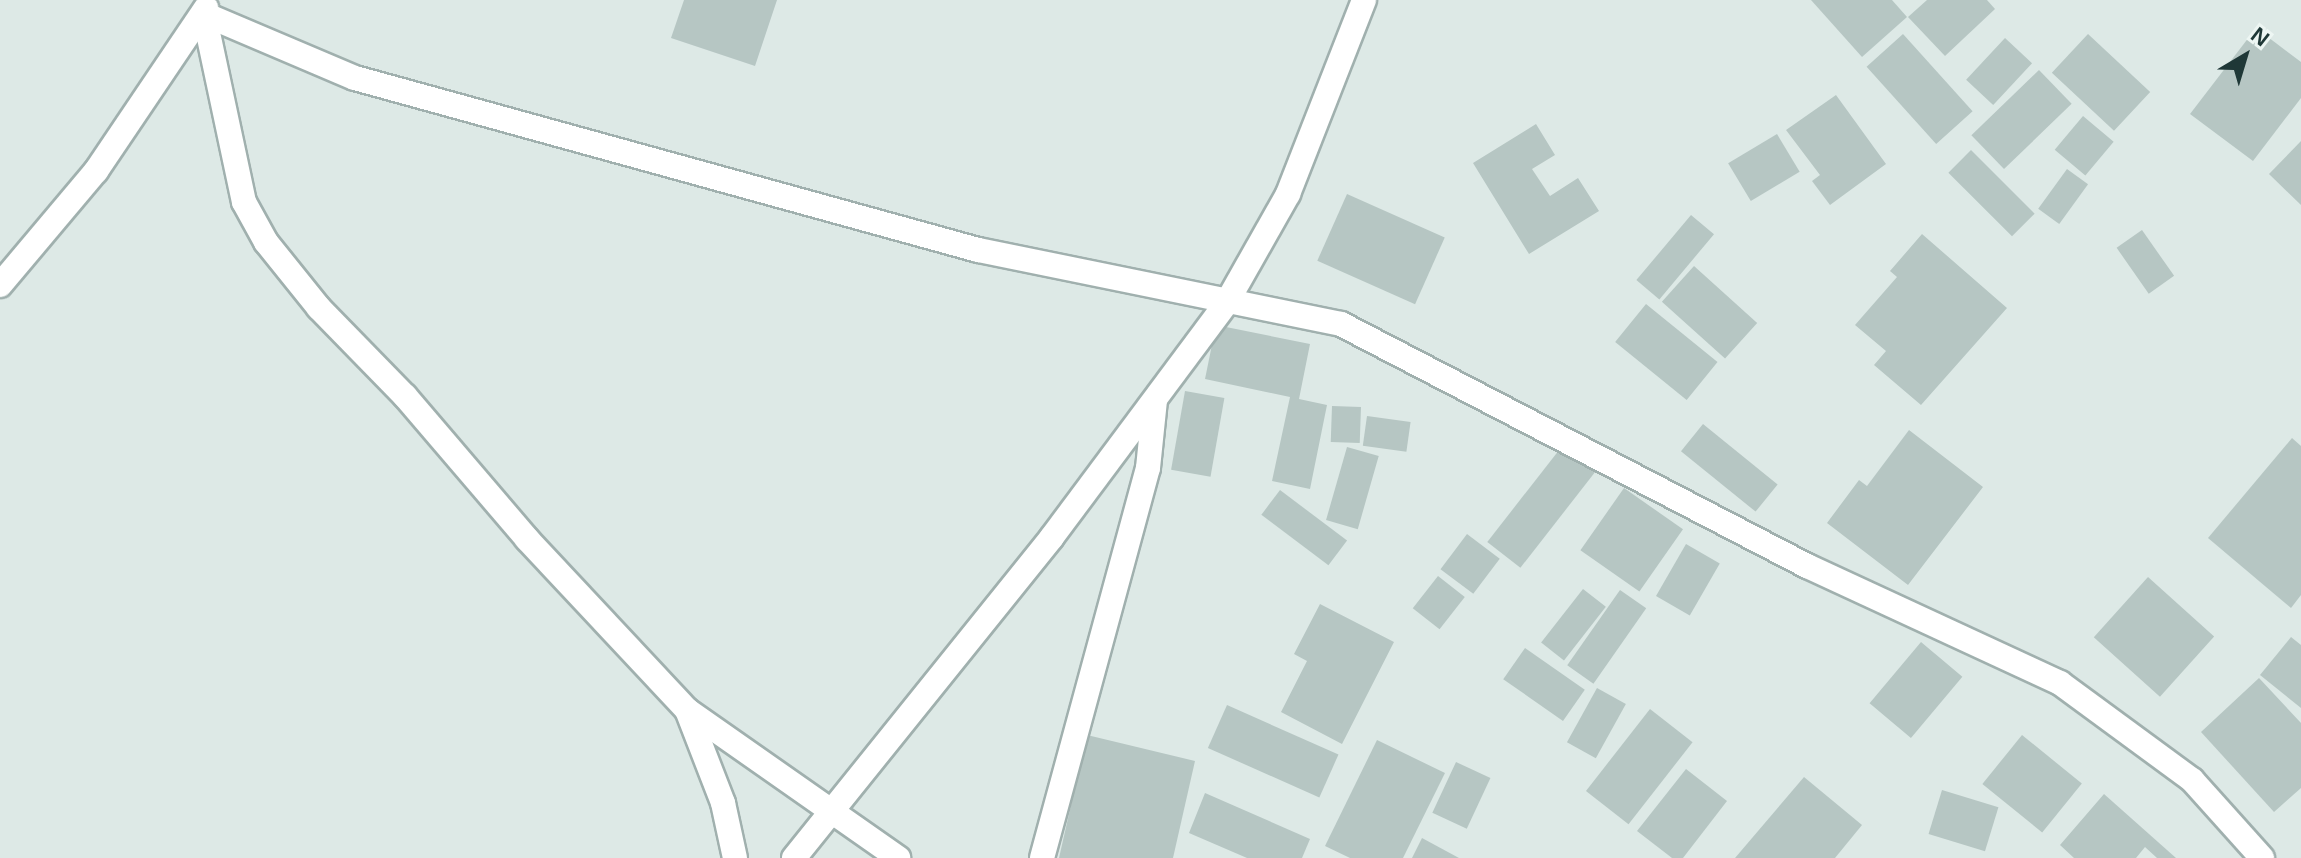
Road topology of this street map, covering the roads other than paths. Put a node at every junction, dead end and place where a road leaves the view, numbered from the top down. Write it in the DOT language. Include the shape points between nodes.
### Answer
graph roads {
  1 [pos="1364,0"];
  2 [pos="207,7"];
  3 [pos="0,285"];
  4 [pos="1227,302"];
  5 [pos="1156,397"];
  6 [pos="687,710"];
  7 [pos="829,810"];
  8 [pos="735,858"];
  9 [pos="794,858"];
  10 [pos="898,858"];
  11 [pos="1042,858"];
  12 [pos="2262,858"];
  1 -- 4 [label="street" via="1288,194"];
  2 -- 3 [label="street" via="96,171"];
  2 -- 4 [label="street" via="355,78 978,250"];
  2 -- 6 [label="street" via="244,202 266,242 319,308 405,396 527,539"];
  4 -- 5 [label="street"];
  4 -- 12 [label="street" via="1341,324 1807,566 2060,683 2192,780"];
  5 -- 7 [label="street" via="1052,537"];
  5 -- 11 [label="street" via="1148,468"];
  6 -- 7 [label="street"];
  6 -- 8 [label="street" via="723,803"];
  7 -- 9 [label="street"];
  7 -- 10 [label="street"];
}
